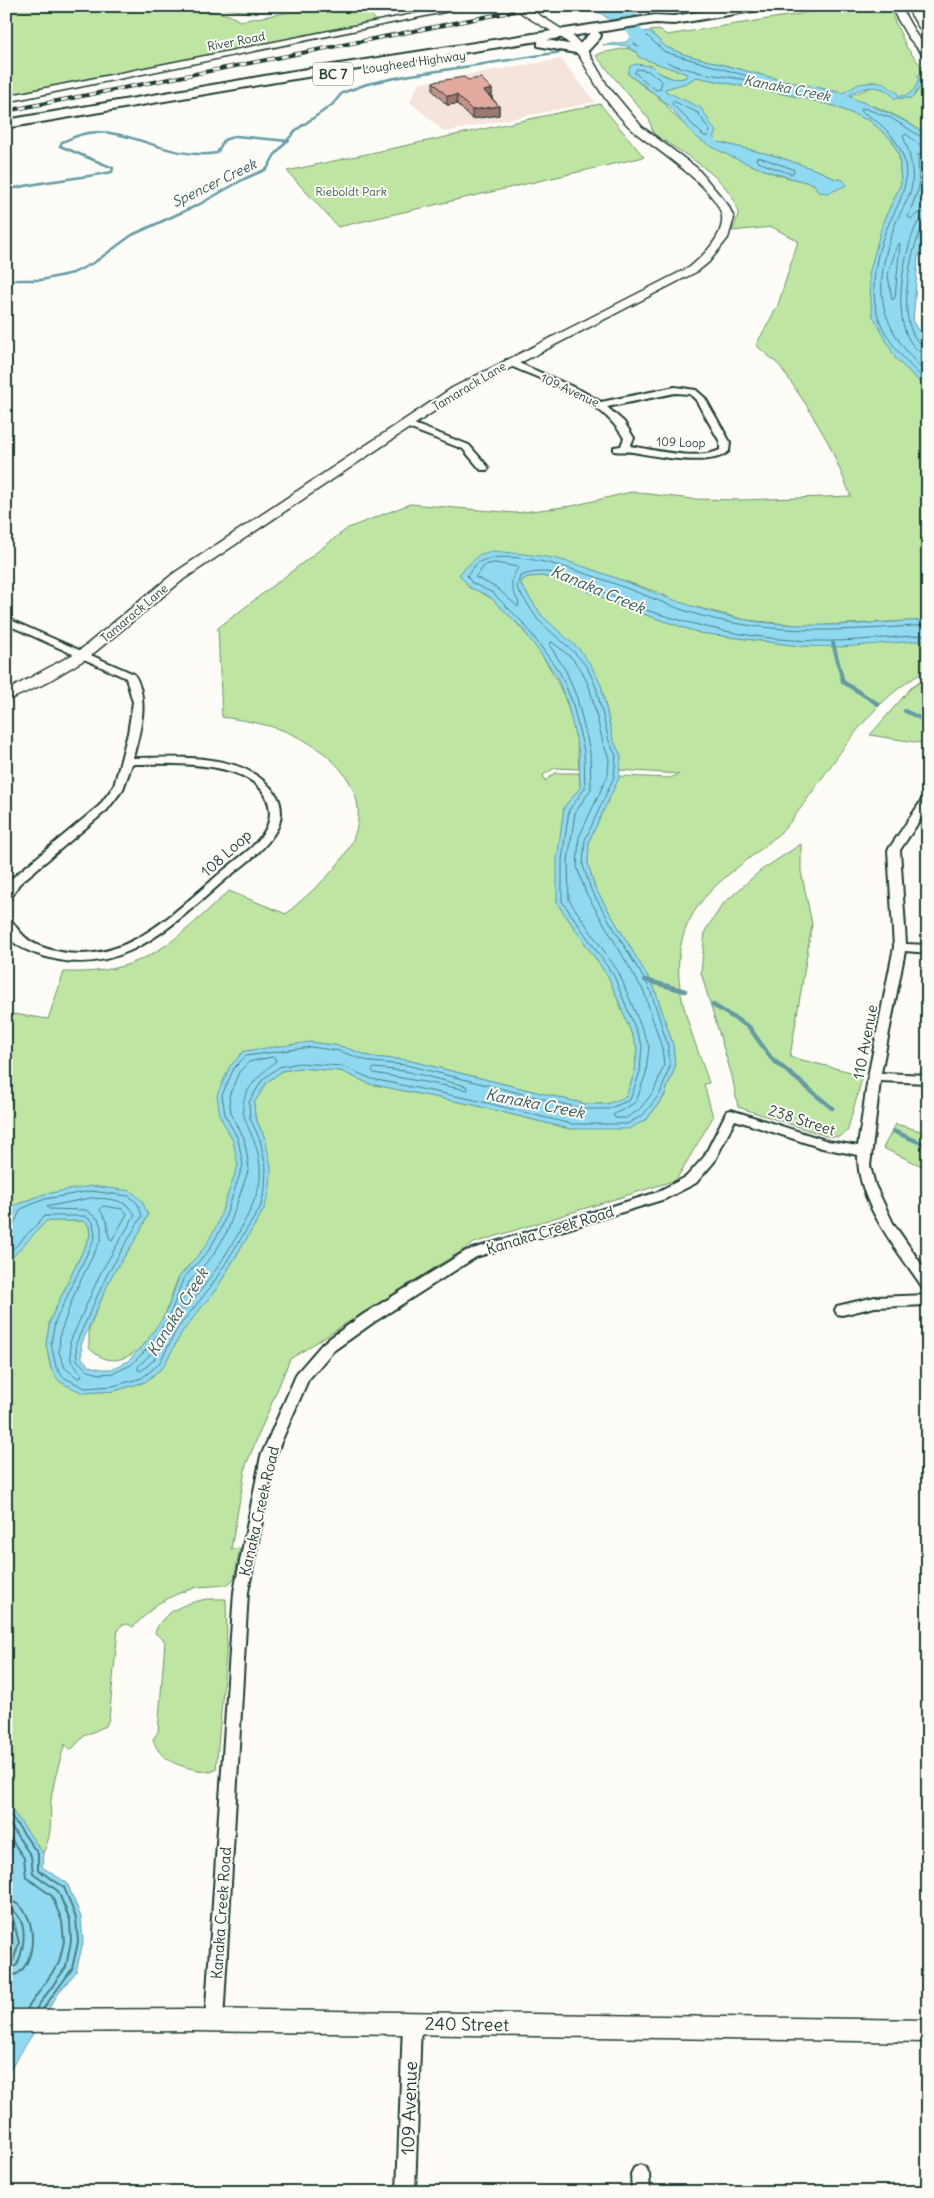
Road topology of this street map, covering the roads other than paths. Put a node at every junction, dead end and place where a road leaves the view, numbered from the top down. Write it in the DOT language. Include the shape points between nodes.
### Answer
graph roads {
  1 [pos="469,6"];
  2 [pos="518,6"];
  3 [pos="759,6"];
  4 [pos="895,6"];
  5 [pos="913,8"];
  6 [pos="928,10"];
  7 [pos="539,21"];
  8 [pos="604,32"];
  9 [pos="928,34"];
  10 [pos="566,36"];
  11 [pos="527,38"];
  12 [pos="543,43"];
  13 [pos="581,50"];
  14 [pos="928,54"];
  15 [pos="6,99"];
  16 [pos="6,124"];
  17 [pos="6,130"];
  18 [pos="509,362"];
  19 [pos="602,405"];
  20 [pos="406,424"];
  21 [pos="621,448"];
  22 [pos="484,468"];
  23 [pos="7,621"];
  24 [pos="84,654"];
  25 [pos="6,698"];
  26 [pos="126,761"];
  27 [pos="928,799"];
  28 [pos="6,896"];
  29 [pos="6,921"];
  30 [pos="900,947"];
  31 [pos="928,949"];
  32 [pos="874,1077"];
  33 [pos="928,1078"];
  34 [pos="731,1114"];
  35 [pos="864,1152"];
  36 [pos="928,1284"];
  37 [pos="928,1300"];
  38 [pos="842,1310"];
  39 [pos="6,2021"];
  40 [pos="214,2021"];
  41 [pos="412,2023"];
  42 [pos="928,2031"];
  43 [pos="406,2192"];
  1 -- 15 [label="street, River Road"];
  2 -- 7 [label="street"];
  3 -- 8 [label="highway, Lougheed Highway / BC 7"];
  4 -- 14 [label="street"];
  5 -- 6 [label="street"];
  5 -- 9 [label="street"];
  7 -- 10 [label="street"];
  7 -- 11 [label="highway"];
  8 -- 10 [label="highway, Lougheed Highway / BC 7"];
  8 -- 13 [label="highway"];
  10 -- 11 [label="highway, Lougheed Highway / BC 7"];
  10 -- 12 [label="highway, Lougheed Highway / BC 7"];
  10 -- 13 [label="street, Tamarack Lane"];
  11 -- 16 [label="highway, Lougheed Highway / BC 7"];
  12 -- 13 [label="highway"];
  12 -- 17 [label="highway, Lougheed Highway / BC 7" via="273,83"];
  13 -- 18 [label="street, Tamarack Lane" via="602,86 638,129 689,167 708,187 728,214 727,226 713,252 694,269"];
  18 -- 19 [label="street, 109 Avenue"];
  18 -- 20 [label="street, Tamarack Lane"];
  19 -- 21 [label="street, 109 Avenue" via="623,425 629,438"];
  19 -- 21 [label="street, 109 Loop" via="675,390 693,392 700,398 726,442 724,451 715,456 658,455"];
  20 -- 22 [label="street" via="466,447"];
  20 -- 24 [label="street, Tamarack Lane" via="180,576"];
  23 -- 24 [label="street"];
  24 -- 25 [label="street, Tamarack Lane"];
  24 -- 26 [label="street" via="130,676 136,689 138,702"];
  26 -- 28 [label="street" via="119,786 103,808 15,882"];
  26 -- 29 [label="street, 108 Loop" via="205,763 238,770 268,790 275,805 274,823 260,845 211,887 147,940 124,951 79,959 38,951 12,933"];
  27 -- 30 [label="street, 110 Avenue" via="894,850"];
  30 -- 31 [label="street"];
  30 -- 32 [label="street, 110 Avenue"];
  32 -- 33 [label="street"];
  32 -- 35 [label="street, 110 Avenue"];
  34 -- 35 [label="street, 238 Street" via="827,1145"];
  34 -- 40 [label="street, Kanaka Creek Road" via="709,1159 691,1180 660,1196 471,1254 328,1347 302,1377 268,1456 241,1592"];
  35 -- 36 [label="street, 110 Avenue" via="864,1166 877,1204"];
  37 -- 38 [label="street" via="875,1302"];
  39 -- 40 [label="street, 240 Street"];
  40 -- 41 [label="street, 240 Street"];
  41 -- 42 [label="street, 240 Street"];
  41 -- 43 [label="street, 109 Avenue"];
}
